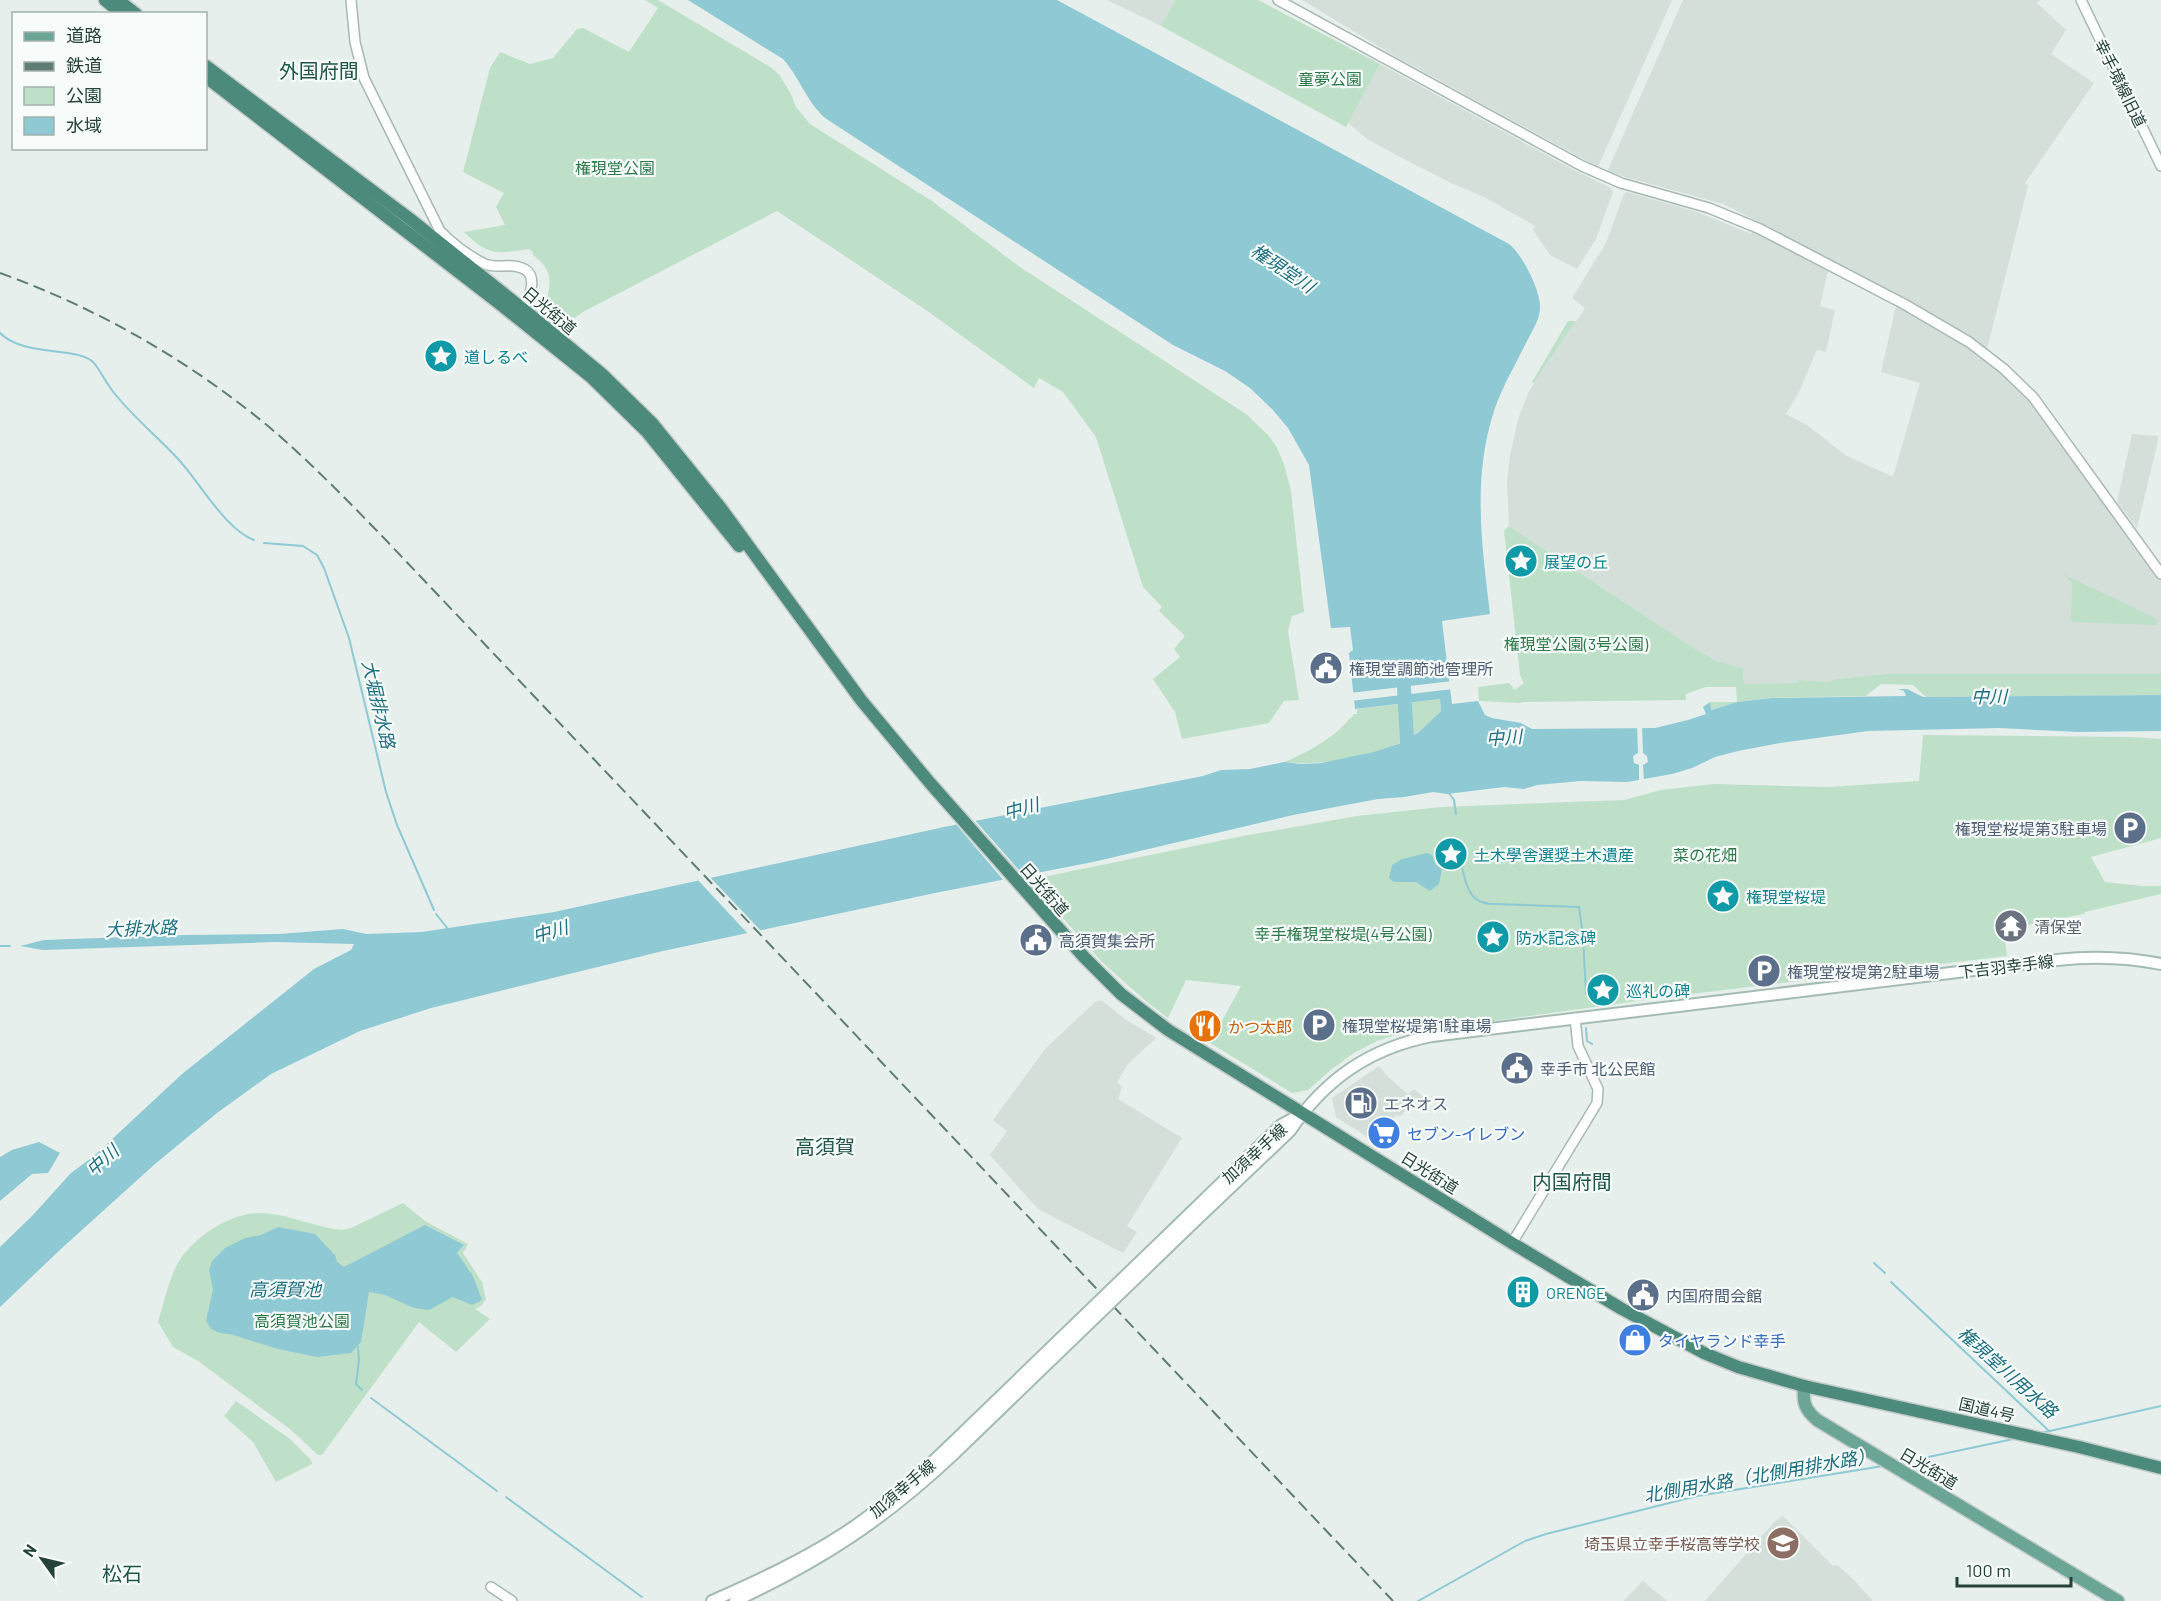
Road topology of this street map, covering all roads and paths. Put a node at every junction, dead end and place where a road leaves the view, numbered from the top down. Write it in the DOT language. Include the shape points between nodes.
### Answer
graph roads {
  1 [pos="105,0"];
  2 [pos="118,0"];
  3 [pos="351,0"];
  4 [pos="1278,0"];
  5 [pos="2081,0"];
  6 [pos="120,12"];
  7 [pos="133,12"];
  8 [pos="207,67"];
  9 [pos="207,78"];
  10 [pos="2161,166"];
  11 [pos="521,314"];
  12 [pos="2161,574"];
  13 [pos="2161,964"];
  14 [pos="1575,1018"];
  15 [pos="1302,1113"];
  16 [pos="1512,1243"];
  17 [pos="1804,1386"];
  18 [pos="952,1450"];
  19 [pos="2161,1468"];
  20 [pos="491,1587"];
  21 [pos="512,1601"];
  22 [pos="712,1601"];
  23 [pos="735,1601"];
  24 [pos="2118,1601"];
  1 -- 6 [label="highway"];
  2 -- 7 [label="highway"];
  3 -- 11 [label="street" via="364,78 440,231 486,264 519,267 526,272 533,283"];
  4 -- 12 [label="street" via="1582,166 1760,229 1970,342 2033,397"];
  5 -- 10 [label="street, 幸手境線旧道"];
  8 -- 11 [label="highway, 日光街道" via="410,219"];
  9 -- 11 [label="highway, 日光街道"];
  11 -- 15 [label="highway, 日光街道" via="637,421 816,639 886,731 1084,957 1134,1005 1168,1030"];
  13 -- 14 [label="main road, 下吉羽幸手線" via="2090,956"];
  14 -- 15 [label="main road, 下吉羽幸手線" via="1432,1036 1386,1048 1349,1068"];
  14 -- 16 [label="street" via="1578,1046 1598,1089 1596,1103"];
  15 -- 16 [label="highway, 日光街道"];
  15 -- 18 [label="main road, 加須幸手線, bridge" via="1290,1131 1185,1224"];
  16 -- 17 [label="highway, 日光街道" via="1694,1348"];
  17 -- 19 [label="highway, 国道4号"];
  17 -- 24 [label="main road, 日光街道" via="1803,1402 1810,1414"];
  18 -- 22 [label="main road, 加須幸手線" via="843,1534 794,1563"];
  18 -- 23 [label="main road, 加須幸手線" via="898,1504 855,1535 815,1561"];
  20 -- 21 [label="street"];
}
